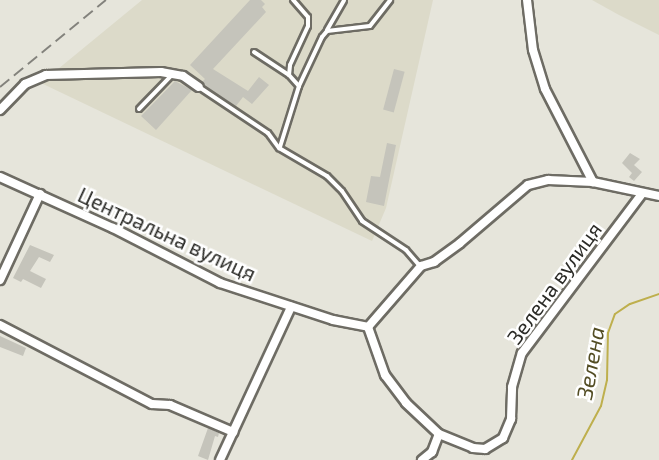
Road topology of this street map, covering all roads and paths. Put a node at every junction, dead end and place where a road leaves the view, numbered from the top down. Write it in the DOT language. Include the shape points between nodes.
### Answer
graph roads {
  1 [pos="293,0"];
  2 [pos="344,0"];
  3 [pos="390,0"];
  4 [pos="527,0"];
  5 [pos="327,31"];
  6 [pos="254,52"];
  7 [pos="174,73"];
  8 [pos="289,75"];
  9 [pos="299,86"];
  10 [pos="199,87"];
  11 [pos="139,109"];
  12 [pos="0,110"];
  13 [pos="279,148"];
  14 [pos="0,177"];
  15 [pos="592,182"];
  16 [pos="40,194"];
  17 [pos="642,194"];
  18 [pos="659,196"];
  19 [pos="421,266"];
  20 [pos="0,280"];
  21 [pos="291,307"];
  22 [pos="0,325"];
  23 [pos="368,327"];
  24 [pos="233,432"];
  25 [pos="439,434"];
  26 [pos="220,460"];
  27 [pos="422,460"];
  1 -- 8 [label="lane" via="308,17 308,26"];
  2 -- 5 [label="lane"];
  3 -- 5 [label="lane" via="370,26"];
  4 -- 15 [label="street" via="533,50 545,89"];
  5 -- 9 [label="lane"];
  6 -- 8 [label="lane"];
  7 -- 10 [label="street"];
  7 -- 11 [label="lane"];
  7 -- 12 [label="street" via="46,75 25,84"];
  8 -- 9 [label="lane"];
  9 -- 13 [label="lane"];
  10 -- 13 [label="lane" via="268,133"];
  13 -- 19 [label="lane" via="327,176 362,221 406,250"];
  14 -- 16 [label="street, Центральна вулиця"];
  15 -- 17 [label="street"];
  15 -- 19 [label="street" via="548,180 528,185 460,243 434,262"];
  16 -- 20 [label="street"];
  16 -- 21 [label="street, Центральна вулиця" via="220,283"];
  17 -- 18 [label="street"];
  17 -- 25 [label="street, Зелена вулиця" via="522,353 512,387 511,419 503,438 485,449"];
  19 -- 23 [label="street"];
  21 -- 23 [label="street, Центральна вулиця" via="350,326"];
  21 -- 24 [label="street"];
  22 -- 24 [label="street" via="152,404 170,405"];
  23 -- 25 [label="street" via="385,375 406,403"];
  24 -- 26 [label="street"];
  25 -- 27 [label="street" via="432,452"];
}
